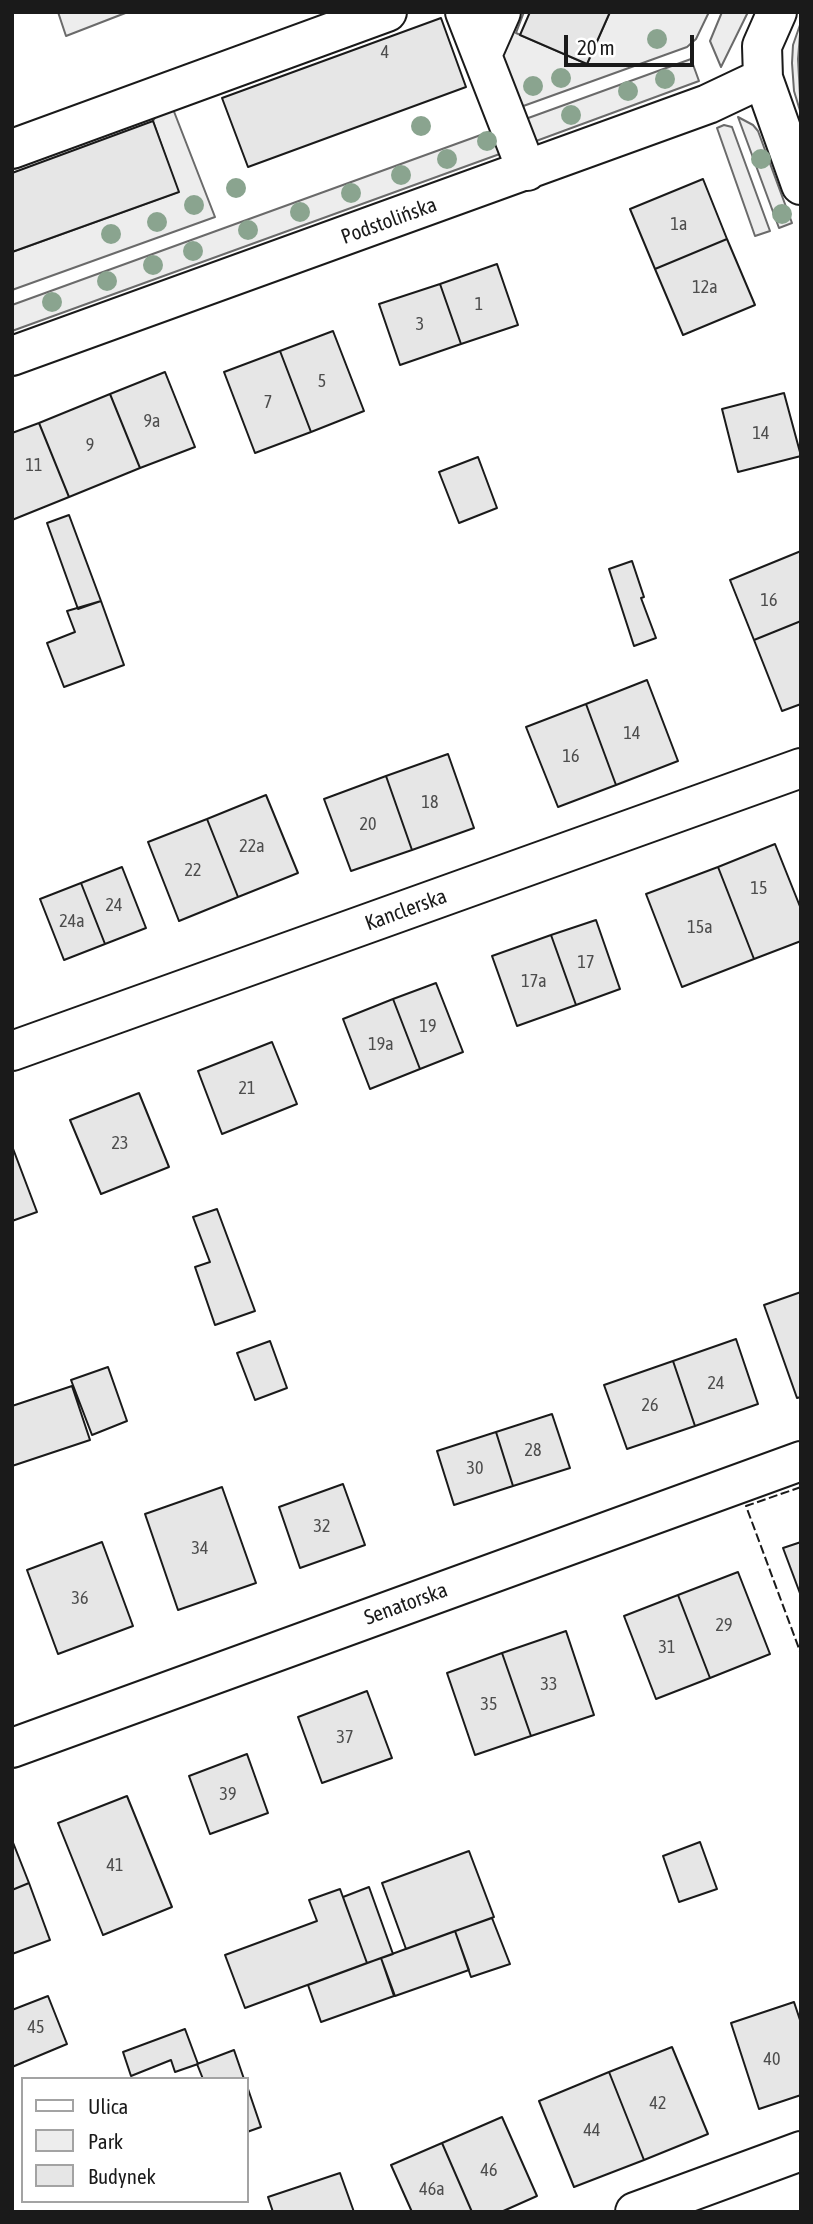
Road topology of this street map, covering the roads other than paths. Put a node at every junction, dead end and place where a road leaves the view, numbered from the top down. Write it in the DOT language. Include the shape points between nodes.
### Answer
graph roads {
  1 [pos="387,12"];
  2 [pos="465,12"];
  3 [pos="501,12"];
  4 [pos="777,12"];
  5 [pos="482,55"];
  6 [pos="763,78"];
  7 [pos="12,149"];
  8 [pos="527,171"];
  9 [pos="801,185"];
  10 [pos="12,356"];
  11 [pos="801,768"];
  12 [pos="12,1051"];
  13 [pos="801,1461"];
  14 [pos="12,1748"];
  15 [pos="801,2151"];
  16 [pos="635,2212"];
  1 -- 7 [label="street"];
  2 -- 5 [label="street"];
  3 -- 5 [label="street"];
  4 -- 6 [label="street" via="762,46"];
  5 -- 8 [label="street"];
  6 -- 8 [label="street, Podstolińska" via="708,104"];
  6 -- 9 [label="street"];
  8 -- 10 [label="street, Podstolińska"];
  11 -- 12 [label="street, Kanclerska"];
  13 -- 14 [label="street, Senatorska"];
  15 -- 16 [label="street"];
}
